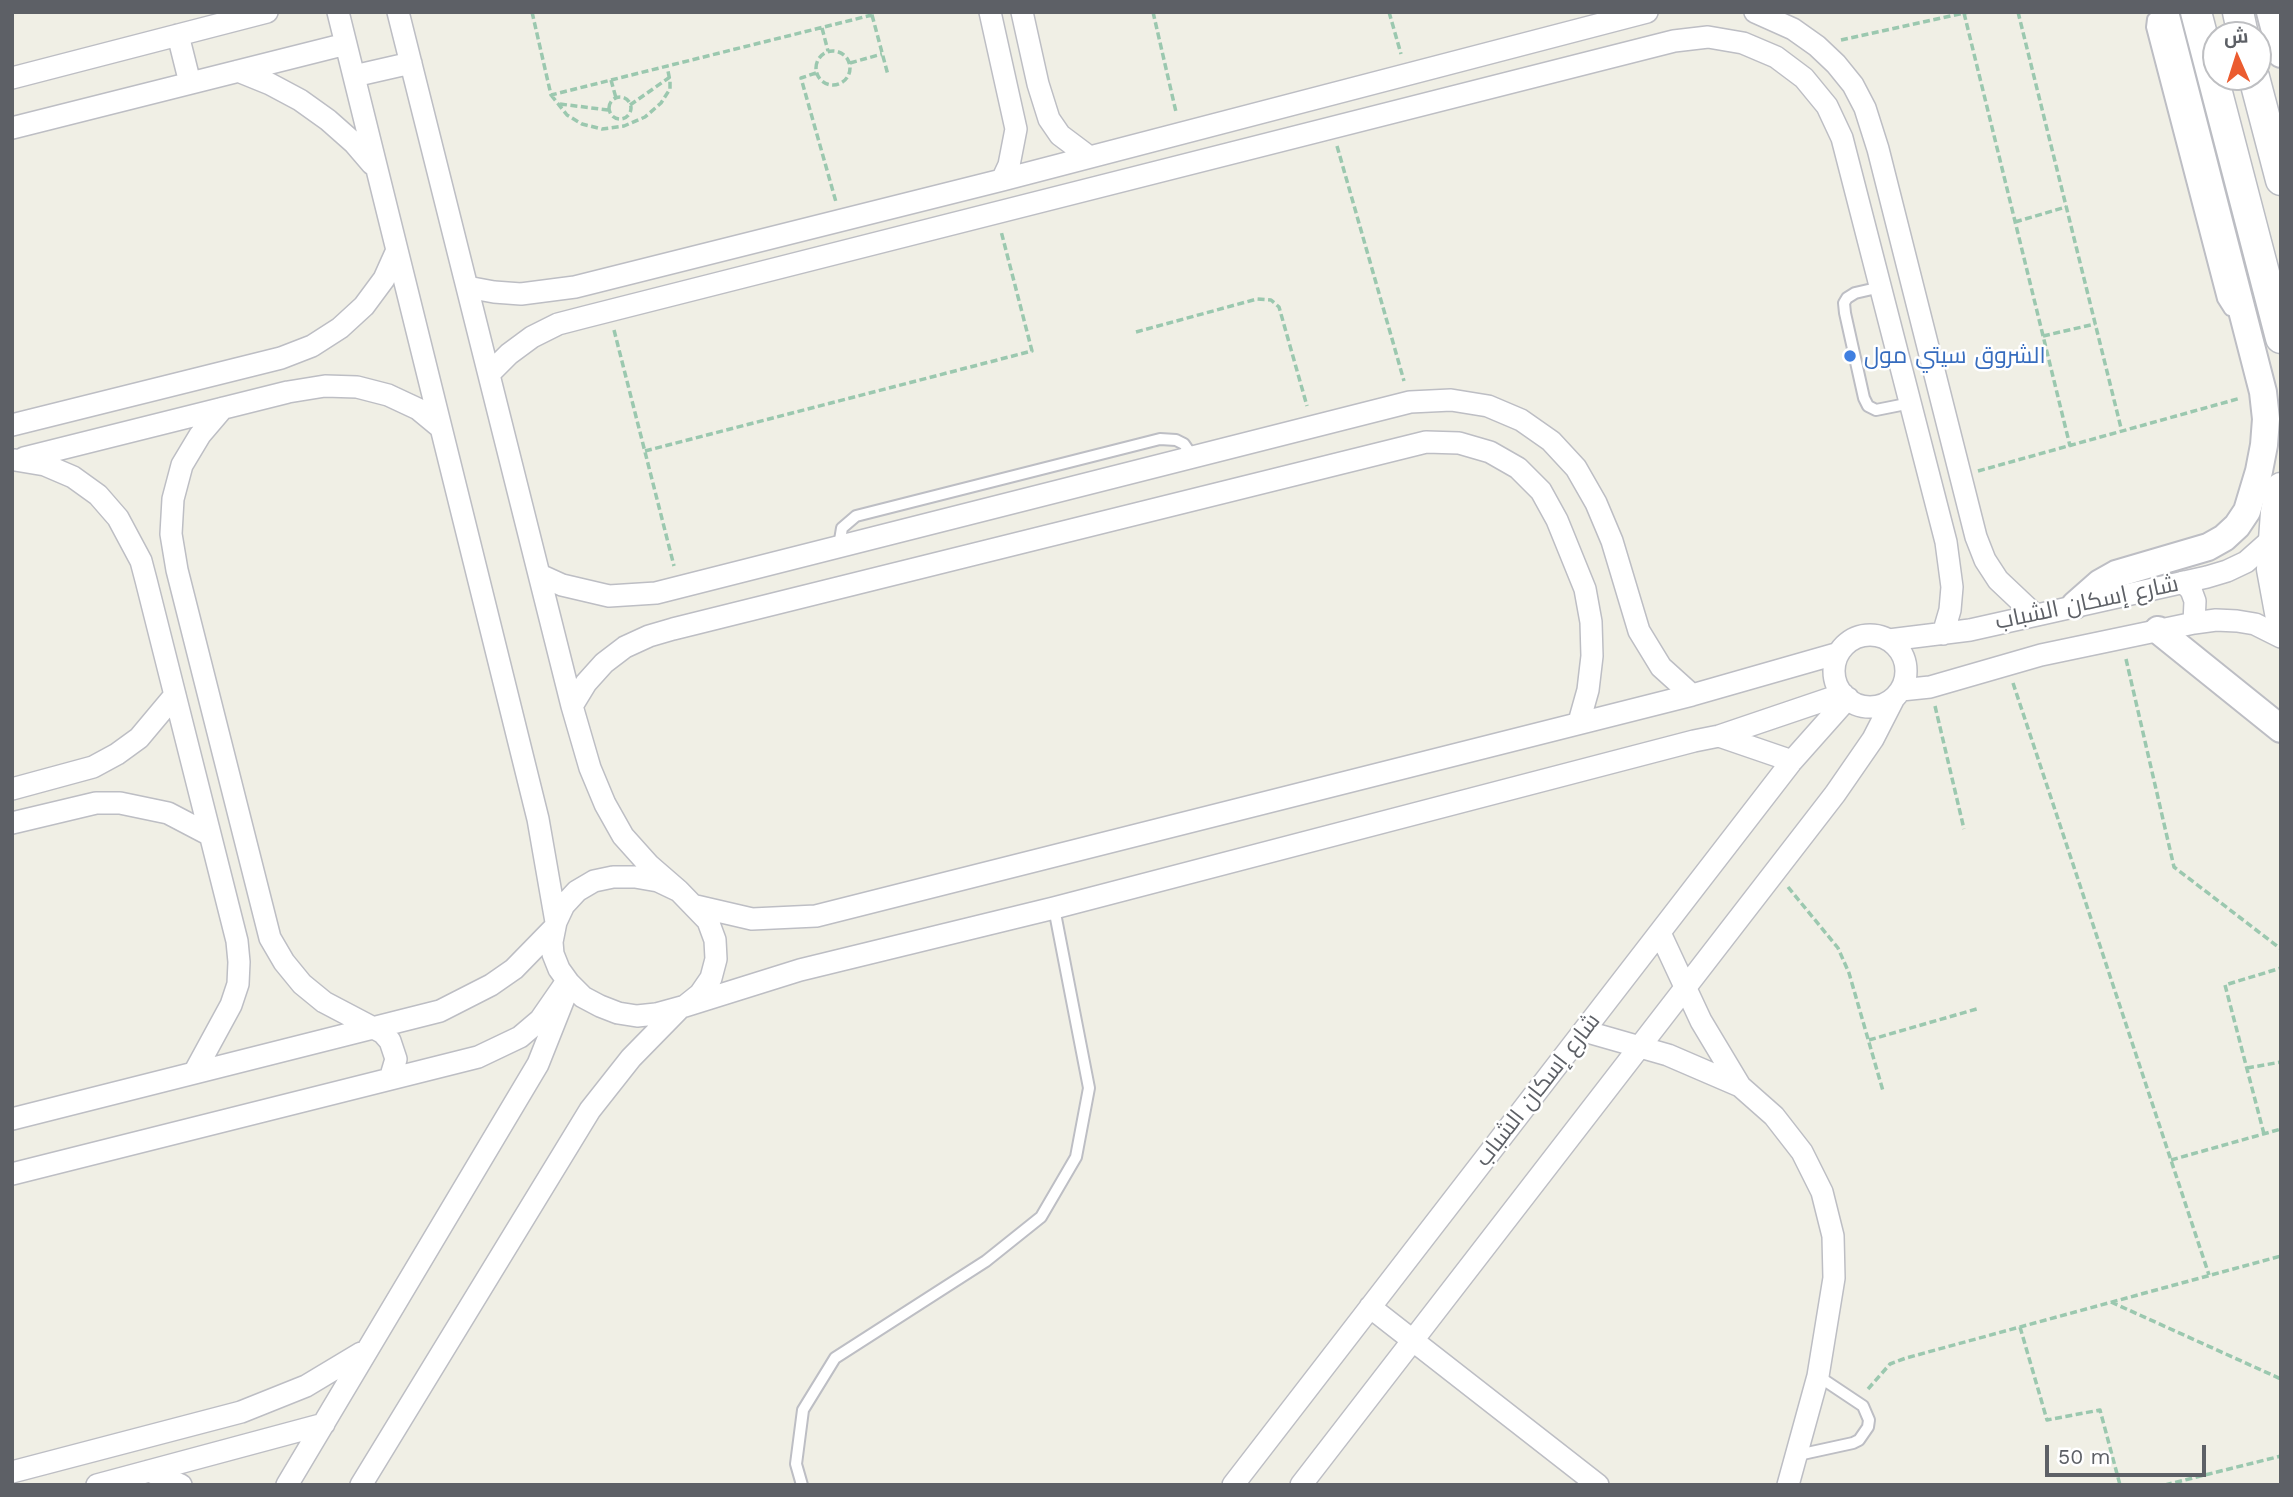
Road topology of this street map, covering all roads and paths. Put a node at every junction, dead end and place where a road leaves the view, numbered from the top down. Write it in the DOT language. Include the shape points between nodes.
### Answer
graph roads {
  1 [pos="267,12"];
  2 [pos="338,12"];
  3 [pos="398,12"];
  4 [pos="531,12"];
  5 [pos="990,12"];
  6 [pos="1021,12"];
  7 [pos="1153,12"];
  8 [pos="1389,12"];
  9 [pos="1647,12"];
  10 [pos="1755,12"];
  11 [pos="2018,12"];
  12 [pos="2163,12"];
  13 [pos="2196,12"];
  14 [pos="2270,12"];
  15 [pos="1966,13"];
  16 [pos="872,14"];
  17 [pos="1606,17"];
  18 [pos="231,18"];
  19 [pos="822,28"];
  20 [pos="178,36"];
  21 [pos="346,44"];
  22 [pos="1817,46"];
  23 [pos="828,51"];
  24 [pos="882,54"];
  25 [pos="2281,54"];
  26 [pos="850,62"];
  27 [pos="411,63"];
  28 [pos="667,66"];
  29 [pos="238,71"];
  30 [pos="816,73"];
  31 [pos="1407,74"];
  32 [pos="888,75"];
  33 [pos="354,76"];
  34 [pos="670,77"];
  35 [pos="12,78"];
  36 [pos="611,80"];
  37 [pos="190,83"];
  38 [pos="2258,91"];
  39 [pos="551,95"];
  40 [pos="616,98"];
  41 [pos="558,104"];
  42 [pos="630,105"];
  43 [pos="609,110"];
  44 [pos="622,118"];
  45 [pos="624,126"];
  46 [pos="1331,127"];
  47 [pos="12,128"];
  48 [pos="1181,132"];
  49 [pos="1088,156"];
  50 [pos="376,169"];
  51 [pos="1002,180"];
  52 [pos="2281,180"];
  53 [pos="2066,206"];
  54 [pos="996,212"];
  55 [pos="841,220"];
  56 [pos="2015,222"];
  57 [pos="397,250"];
  58 [pos="467,287"];
  59 [pos="1881,287"];
  60 [pos="609,311"];
  61 [pos="2095,324"];
  62 [pos="1136,332"];
  63 [pos="2043,335"];
  64 [pos="2281,338"];
  65 [pos="281,358"];
  66 [pos="489,374"];
  67 [pos="288,391"];
  68 [pos="2263,392"];
  69 [pos="1410,402"];
  70 [pos="1911,403"];
  71 [pos="223,408"];
  72 [pos="12,425"];
  73 [pos="1313,427"];
  74 [pos="441,428"];
  75 [pos="2122,432"];
  76 [pos="2070,446"];
  77 [pos="645,451"];
  78 [pos="14,460"];
  79 [pos="1961,477"];
  80 [pos="2281,488"];
  81 [pos="2277,527"];
  82 [pos="173,552"];
  83 [pos="141,561"];
  84 [pos="540,575"];
  85 [pos="2183,582"];
  86 [pos="680,587"];
  87 [pos="2075,605"];
  88 [pos="2034,614"];
  89 [pos="2281,618"];
  90 [pos="2194,623"];
  91 [pos="2158,630"];
  92 [pos="1943,634"];
  93 [pos="2281,637"];
  94 [pos="2122,638"];
  95 [pos="1889,640"];
  96 [pos="1839,653"];
  97 [pos="2007,664"];
  98 [pos="1930,687"];
  99 [pos="1897,694"];
  100 [pos="175,695"];
  101 [pos="1692,695"];
  102 [pos="1846,696"];
  103 [pos="572,706"];
  104 [pos="1579,722"];
  105 [pos="2281,729"];
  106 [pos="1719,736"];
  107 [pos="1792,761"];
  108 [pos="67,775"];
  109 [pos="12,789"];
  110 [pos="75,808"];
  111 [pos="12,823"];
  112 [pos="1964,829"];
  113 [pos="210,835"];
  114 [pos="1775,872"];
  115 [pos="679,891"];
  116 [pos="696,906"];
  117 [pos="1054,908"];
  118 [pos="262,912"];
  119 [pos="232,920"];
  120 [pos="555,925"];
  121 [pos="1660,933"];
  122 [pos="2281,948"];
  123 [pos="2281,968"];
  124 [pos="568,982"];
  125 [pos="1686,988"];
  126 [pos="681,1008"];
  127 [pos="1980,1008"];
  128 [pos="374,1029"];
  129 [pos="1584,1031"];
  130 [pos="1869,1040"];
  131 [pos="1640,1047"];
  132 [pos="2281,1062"];
  133 [pos="2247,1068"];
  134 [pos="194,1073"];
  135 [pos="390,1079"];
  136 [pos="1740,1086"];
  137 [pos="1884,1091"];
  138 [pos="12,1119"];
  139 [pos="2281,1129"];
  140 [pos="2264,1134"];
  141 [pos="2171,1160"];
  142 [pos="12,1174"];
  143 [pos="2281,1256"];
  144 [pos="2209,1275"];
  145 [pos="2111,1302"];
  146 [pos="1370,1307"];
  147 [pos="2020,1327"];
  148 [pos="1413,1340"];
  149 [pos="366,1350"];
  150 [pos="1818,1376"];
  151 [pos="2281,1379"];
  152 [pos="1858,1402"];
  153 [pos="202,1423"];
  154 [pos="324,1424"];
  155 [pos="210,1455"];
  156 [pos="1798,1455"];
  157 [pos="2281,1456"];
  158 [pos="149,1471"];
  159 [pos="12,1472"];
  160 [pos="97,1485"];
  161 [pos="181,1485"];
  162 [pos="287,1485"];
  163 [pos="361,1485"];
  164 [pos="802,1485"];
  165 [pos="1233,1485"];
  166 [pos="1301,1485"];
  167 [pos="1598,1485"];
  168 [pos="1788,1485"];
  169 [pos="2120,1485"];
  170 [pos="2165,1485"];
  1 -- 18 [label="street"];
  2 -- 21 [label="street"];
  3 -- 27 [label="street"];
  4 -- 39 [label="path"];
  5 -- 51 [label="street" via="1016,128"];
  6 -- 49 [label="street" via="1049,119 1060,135"];
  7 -- 48 [label="path"];
  8 -- 31 [label="path"];
  9 -- 17 [label="street"];
  10 -- 22 [label="street"];
  11 -- 53 [label="path"];
  12 -- 68 [label="street"];
  13 -- 64 [label="main road"];
  14 -- 25 [label="street"];
  15 -- 22 [label="path"];
  15 -- 56 [label="path"];
  16 -- 19 [label="path"];
  16 -- 24 [label="path"];
  17 -- 31 [label="street"];
  18 -- 20 [label="street"];
  19 -- 23 [label="path"];
  19 -- 28 [label="path"];
  20 -- 35 [label="street"];
  20 -- 37 [label="street"];
  21 -- 29 [label="street"];
  21 -- 33 [label="street"];
  22 -- 79 [label="street" via="1853,85 1865,108"];
  23 -- 26 [label="path" via="841,52"];
  23 -- 30 [label="path" via="817,59"];
  24 -- 26 [label="path"];
  24 -- 32 [label="path"];
  26 -- 30 [label="path" via="848,76 838,85 825,83"];
  27 -- 33 [label="street"];
  27 -- 58 [label="street"];
  28 -- 34 [label="path"];
  28 -- 36 [label="path"];
  29 -- 37 [label="street"];
  29 -- 50 [label="street" via="310,107 354,143"];
  30 -- 55 [label="path" via="802,78"];
  31 -- 48 [label="street"];
  33 -- 50 [label="street"];
  34 -- 42 [label="path"];
  34 -- 45 [label="path" via="670,89 661,103"];
  36 -- 39 [label="path"];
  36 -- 40 [label="path"];
  37 -- 47 [label="street"];
  38 -- 52 [label="main road"];
  39 -- 41 [label="path"];
  40 -- 42 [label="path"];
  40 -- 43 [label="path"];
  41 -- 43 [label="path"];
  41 -- 45 [label="path" via="582,124 603,129"];
  42 -- 44 [label="path"];
  43 -- 44 [label="path"];
  44 -- 45 [label="path"];
  46 -- 54 [label="street"];
  46 -- 59 [label="street" via="1674,41 1708,37 1743,43 1776,57 1804,78 1827,106 1842,138"];
  46 -- 69 [label="path"];
  48 -- 49 [label="street"];
  49 -- 51 [label="street"];
  50 -- 57 [label="street"];
  51 -- 55 [label="street"];
  53 -- 56 [label="path"];
  53 -- 61 [label="path"];
  54 -- 60 [label="street"];
  54 -- 77 [label="path" via="1032,351"];
  55 -- 58 [label="street" via="548,292"];
  56 -- 63 [label="path"];
  57 -- 65 [label="street" via="384,279 364,306 312,346"];
  57 -- 74 [label="street"];
  58 -- 66 [label="street"];
  59 -- 70 [label="street"];
  59 -- 70 [label="lane" via="1851,295 1844,303 1864,398 1876,410"];
  60 -- 66 [label="street" via="558,324 532,337"];
  60 -- 77 [label="path"];
  61 -- 63 [label="path"];
  61 -- 75 [label="path"];
  62 -- 73 [label="path" via="1257,299 1271,300 1279,307"];
  63 -- 76 [label="path"];
  65 -- 67 [label="street" via="292,377"];
  65 -- 72 [label="street"];
  66 -- 84 [label="street"];
  67 -- 71 [label="street"];
  67 -- 74 [label="street" via="325,386 368,390 418,409"];
  68 -- 75 [label="path"];
  68 -- 87 [label="street" via="2266,419 2259,471 2247,511 2237,526 2208,547 2116,574"];
  69 -- 73 [label="street"];
  69 -- 101 [label="street" via="1451,400 1488,406 1521,420 1551,441 1576,468 1596,503 1639,631 1661,667"];
  70 -- 92 [label="street" via="1950,565 1950,610"];
  71 -- 78 [label="street"];
  71 -- 82 [label="street" via="182,465 173,499"];
  73 -- 86 [label="street"];
  74 -- 120 [label="street" via="538,819"];
  75 -- 76 [label="path"];
  76 -- 79 [label="path"];
  77 -- 86 [label="path"];
  78 -- 83 [label="street" via="45,465 98,495 118,518"];
  79 -- 88 [label="street" via="1985,559 1998,580"];
  80 -- 81 [label="main road"];
  81 -- 85 [label="street, شارع إسكان الشباب" via="2246,562"];
  81 -- 89 [label="main road" via="2272,569"];
  82 -- 83 [label="street" via="155,549"];
  82 -- 118 [label="street"];
  83 -- 100 [label="street"];
  84 -- 86 [label="street" via="609,596"];
  84 -- 103 [label="street"];
  85 -- 87 [label="street, شارع إسكان الشباب"];
  85 -- 90 [label="street" via="2195,601"];
  87 -- 88 [label="street, شارع إسكان الشباب"];
  88 -- 92 [label="street, شارع إسكان الشباب"];
  90 -- 91 [label="street, شارع إسكان الشباب"];
  90 -- 93 [label="street, شارع إسكان الشباب" via="2237,621"];
  91 -- 94 [label="street, شارع إسكان الشباب"];
  91 -- 105 [label="street"];
  92 -- 95 [label="street, شارع إسكان الشباب"];
  94 -- 97 [label="street, شارع إسكان الشباب"];
  94 -- 122 [label="path" via="2174,867"];
  95 -- 96 [label="street" via="1867,635"];
  95 -- 99 [label="street" via="1906,668"];
  96 -- 101 [label="street"];
  96 -- 102 [label="street" via="1834,674"];
  97 -- 98 [label="street, شارع إسكان الشباب"];
  97 -- 141 [label="path"];
  98 -- 99 [label="street, شارع إسكان الشباب"];
  98 -- 112 [label="path"];
  99 -- 102 [label="street" via="1873,707"];
  99 -- 114 [label="street" via="1859,760"];
  100 -- 108 [label="street" via="139,738 93,767"];
  100 -- 113 [label="street"];
  101 -- 104 [label="street"];
  102 -- 106 [label="street"];
  102 -- 107 [label="street, شارع إسكان الشباب"];
  103 -- 104 [label="street" via="604,663 649,636 1437,442 1490,452 1518,468 1541,491 1557,520 1585,589 1591,622 1588,690"];
  103 -- 115 [label="street" via="590,768 622,836"];
  104 -- 116 [label="street" via="816,916 752,919"];
  106 -- 107 [label="street"];
  106 -- 117 [label="street"];
  107 -- 121 [label="street, شارع إسكان الشباب"];
  108 -- 109 [label="street"];
  108 -- 110 [label="street" via="77,787"];
  110 -- 111 [label="street"];
  110 -- 113 [label="street" via="96,803 144,807 168,813"];
  113 -- 119 [label="street"];
  114 -- 125 [label="street"];
  114 -- 130 [label="path" via="1838,948"];
  115 -- 116 [label="street"];
  115 -- 120 [label="street" via="635,877 594,881 564,905"];
  116 -- 126 [label="street" via="708,921 716,959 700,994"];
  117 -- 126 [label="street" via="800,970"];
  117 -- 164 [label="lane" via="1089,1088 1076,1157 1041,1217 986,1261 835,1359 803,1410 796,1464"];
  118 -- 119 [label="street" via="246,923"];
  118 -- 128 [label="street" via="270,938 302,984 324,1002"];
  119 -- 134 [label="street" via="239,962 232,1005"];
  120 -- 124 [label="street" via="553,954"];
  120 -- 128 [label="street" via="513,969 466,1000"];
  121 -- 125 [label="street"];
  121 -- 129 [label="street, شارع إسكان الشباب"];
  123 -- 133 [label="path" via="2225,985"];
  124 -- 126 [label="street" via="583,997 618,1013 637,1016"];
  124 -- 135 [label="street" via="540,1020 520,1037 478,1057"];
  124 -- 149 [label="street" via="538,1065"];
  125 -- 131 [label="street"];
  125 -- 136 [label="street"];
  126 -- 163 [label="street" via="631,1058 590,1110"];
  127 -- 130 [label="path"];
  128 -- 134 [label="street"];
  128 -- 135 [label="street" via="383,1033 394,1050"];
  129 -- 131 [label="street"];
  129 -- 146 [label="street, شارع إسكان الشباب"];
  130 -- 137 [label="path"];
  131 -- 136 [label="street"];
  131 -- 148 [label="street"];
  132 -- 133 [label="path"];
  133 -- 140 [label="path"];
  134 -- 138 [label="street"];
  135 -- 142 [label="street"];
  136 -- 150 [label="street" via="1774,1116 1802,1152 1822,1192 1833,1236 1834,1278"];
  139 -- 140 [label="path"];
  140 -- 141 [label="path"];
  141 -- 144 [label="path"];
  143 -- 144 [label="path"];
  144 -- 145 [label="path"];
  145 -- 147 [label="path"];
  145 -- 151 [label="path"];
  146 -- 148 [label="street"];
  146 -- 165 [label="street, شارع إسكان الشباب"];
  147 -- 152 [label="path" via="1890,1364"];
  147 -- 169 [label="path" via="2047,1420 2100,1410"];
  148 -- 166 [label="street"];
  148 -- 167 [label="street"];
  149 -- 153 [label="street" via="274,1400"];
  149 -- 154 [label="street"];
  150 -- 152 [label="lane"];
  150 -- 156 [label="street"];
  152 -- 156 [label="lane" via="1868,1420 1859,1440"];
  153 -- 155 [label="street" via="214,1441"];
  153 -- 159 [label="street"];
  154 -- 155 [label="street"];
  154 -- 162 [label="street"];
  155 -- 158 [label="street"];
  156 -- 168 [label="street"];
  157 -- 170 [label="path"];
  158 -- 160 [label="street"];
  158 -- 161 [label="street"];
}
